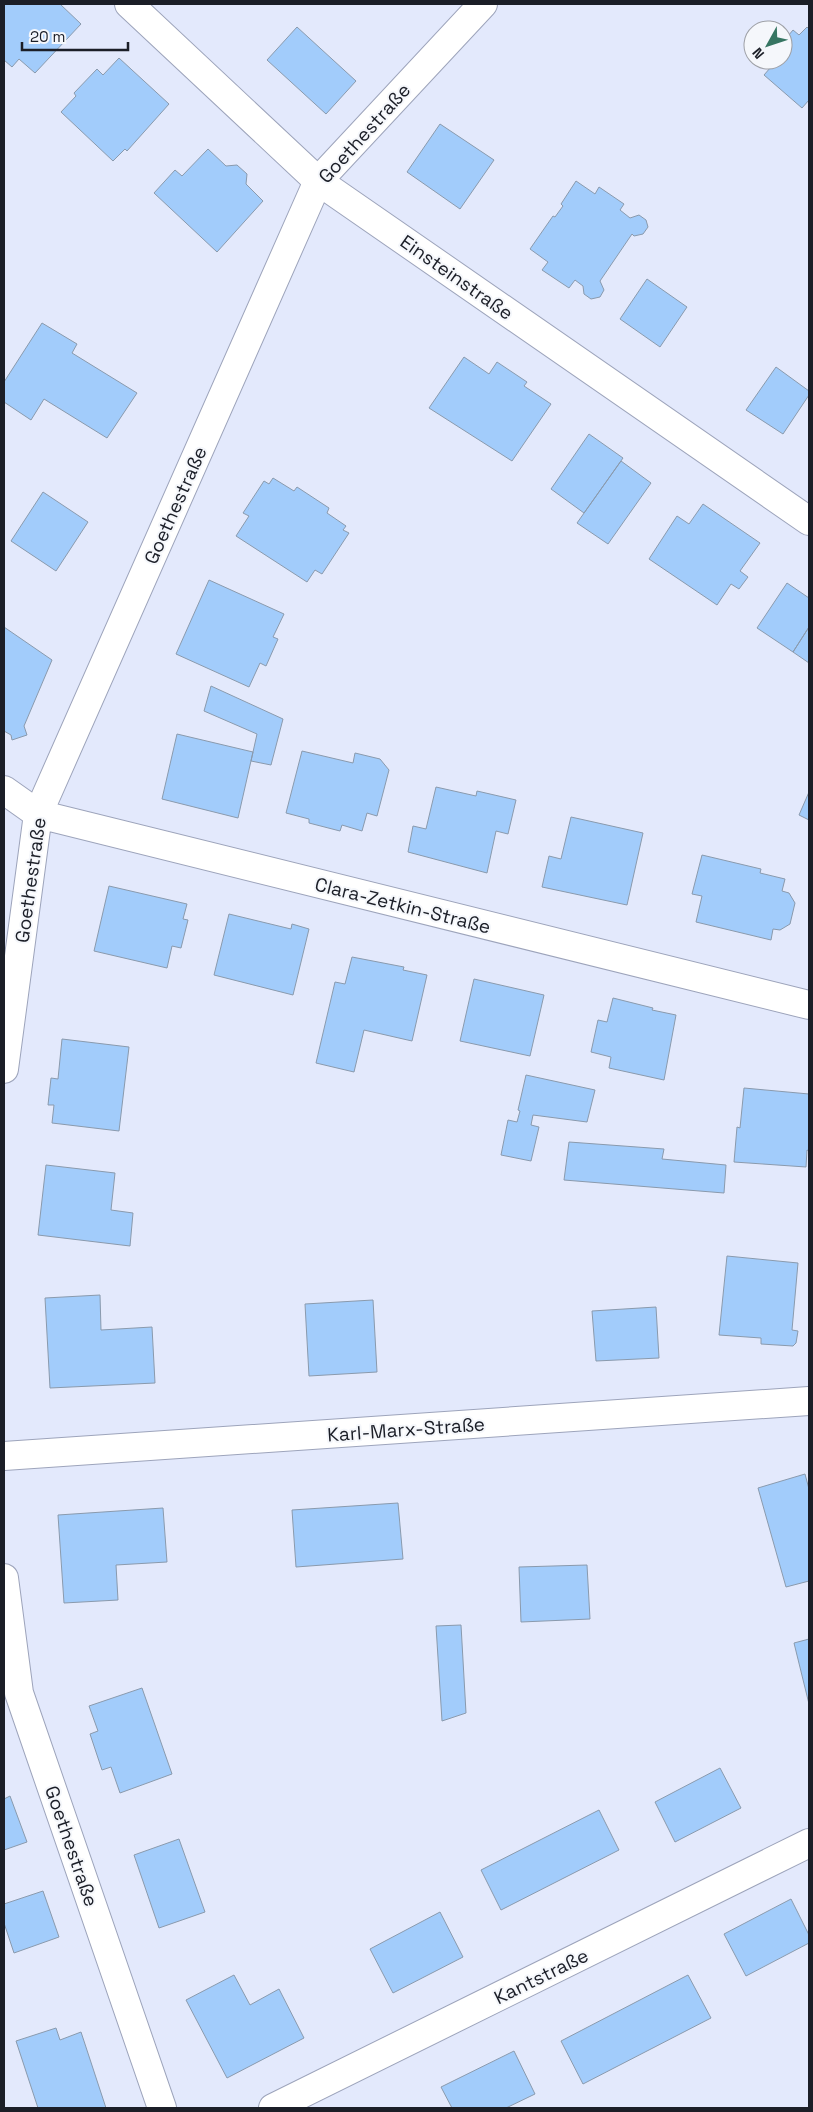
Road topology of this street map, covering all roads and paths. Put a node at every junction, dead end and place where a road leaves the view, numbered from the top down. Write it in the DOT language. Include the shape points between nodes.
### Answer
graph roads {
  1 [pos="129,4"];
  2 [pos="483,4"];
  3 [pos="318,181"];
  4 [pos="809,521"];
  5 [pos="4,790"];
  6 [pos="38,814"];
  7 [pos="809,1005"];
  8 [pos="4,1069"];
  9 [pos="809,1401"];
  10 [pos="4,1456"];
  11 [pos="4,1578"];
  12 [pos="809,1843"];
  13 [pos="162,2108"];
  14 [pos="273,2108"];
  1 -- 3 [label="street, Einsteinstraße"];
  2 -- 3 [label="street, Goethestraße"];
  3 -- 4 [label="street, Einsteinstraße"];
  3 -- 6 [label="street, Goethestraße"];
  5 -- 6 [label="street, Clara-Zetkin-Straße"];
  6 -- 7 [label="street, Clara-Zetkin-Straße"];
  6 -- 8 [label="street, Goethestraße"];
  9 -- 10 [label="street, Karl-Marx-Straße"];
  11 -- 13 [label="street, Goethestraße" via="19,1693"];
  12 -- 14 [label="street, Kantstraße"];
}
